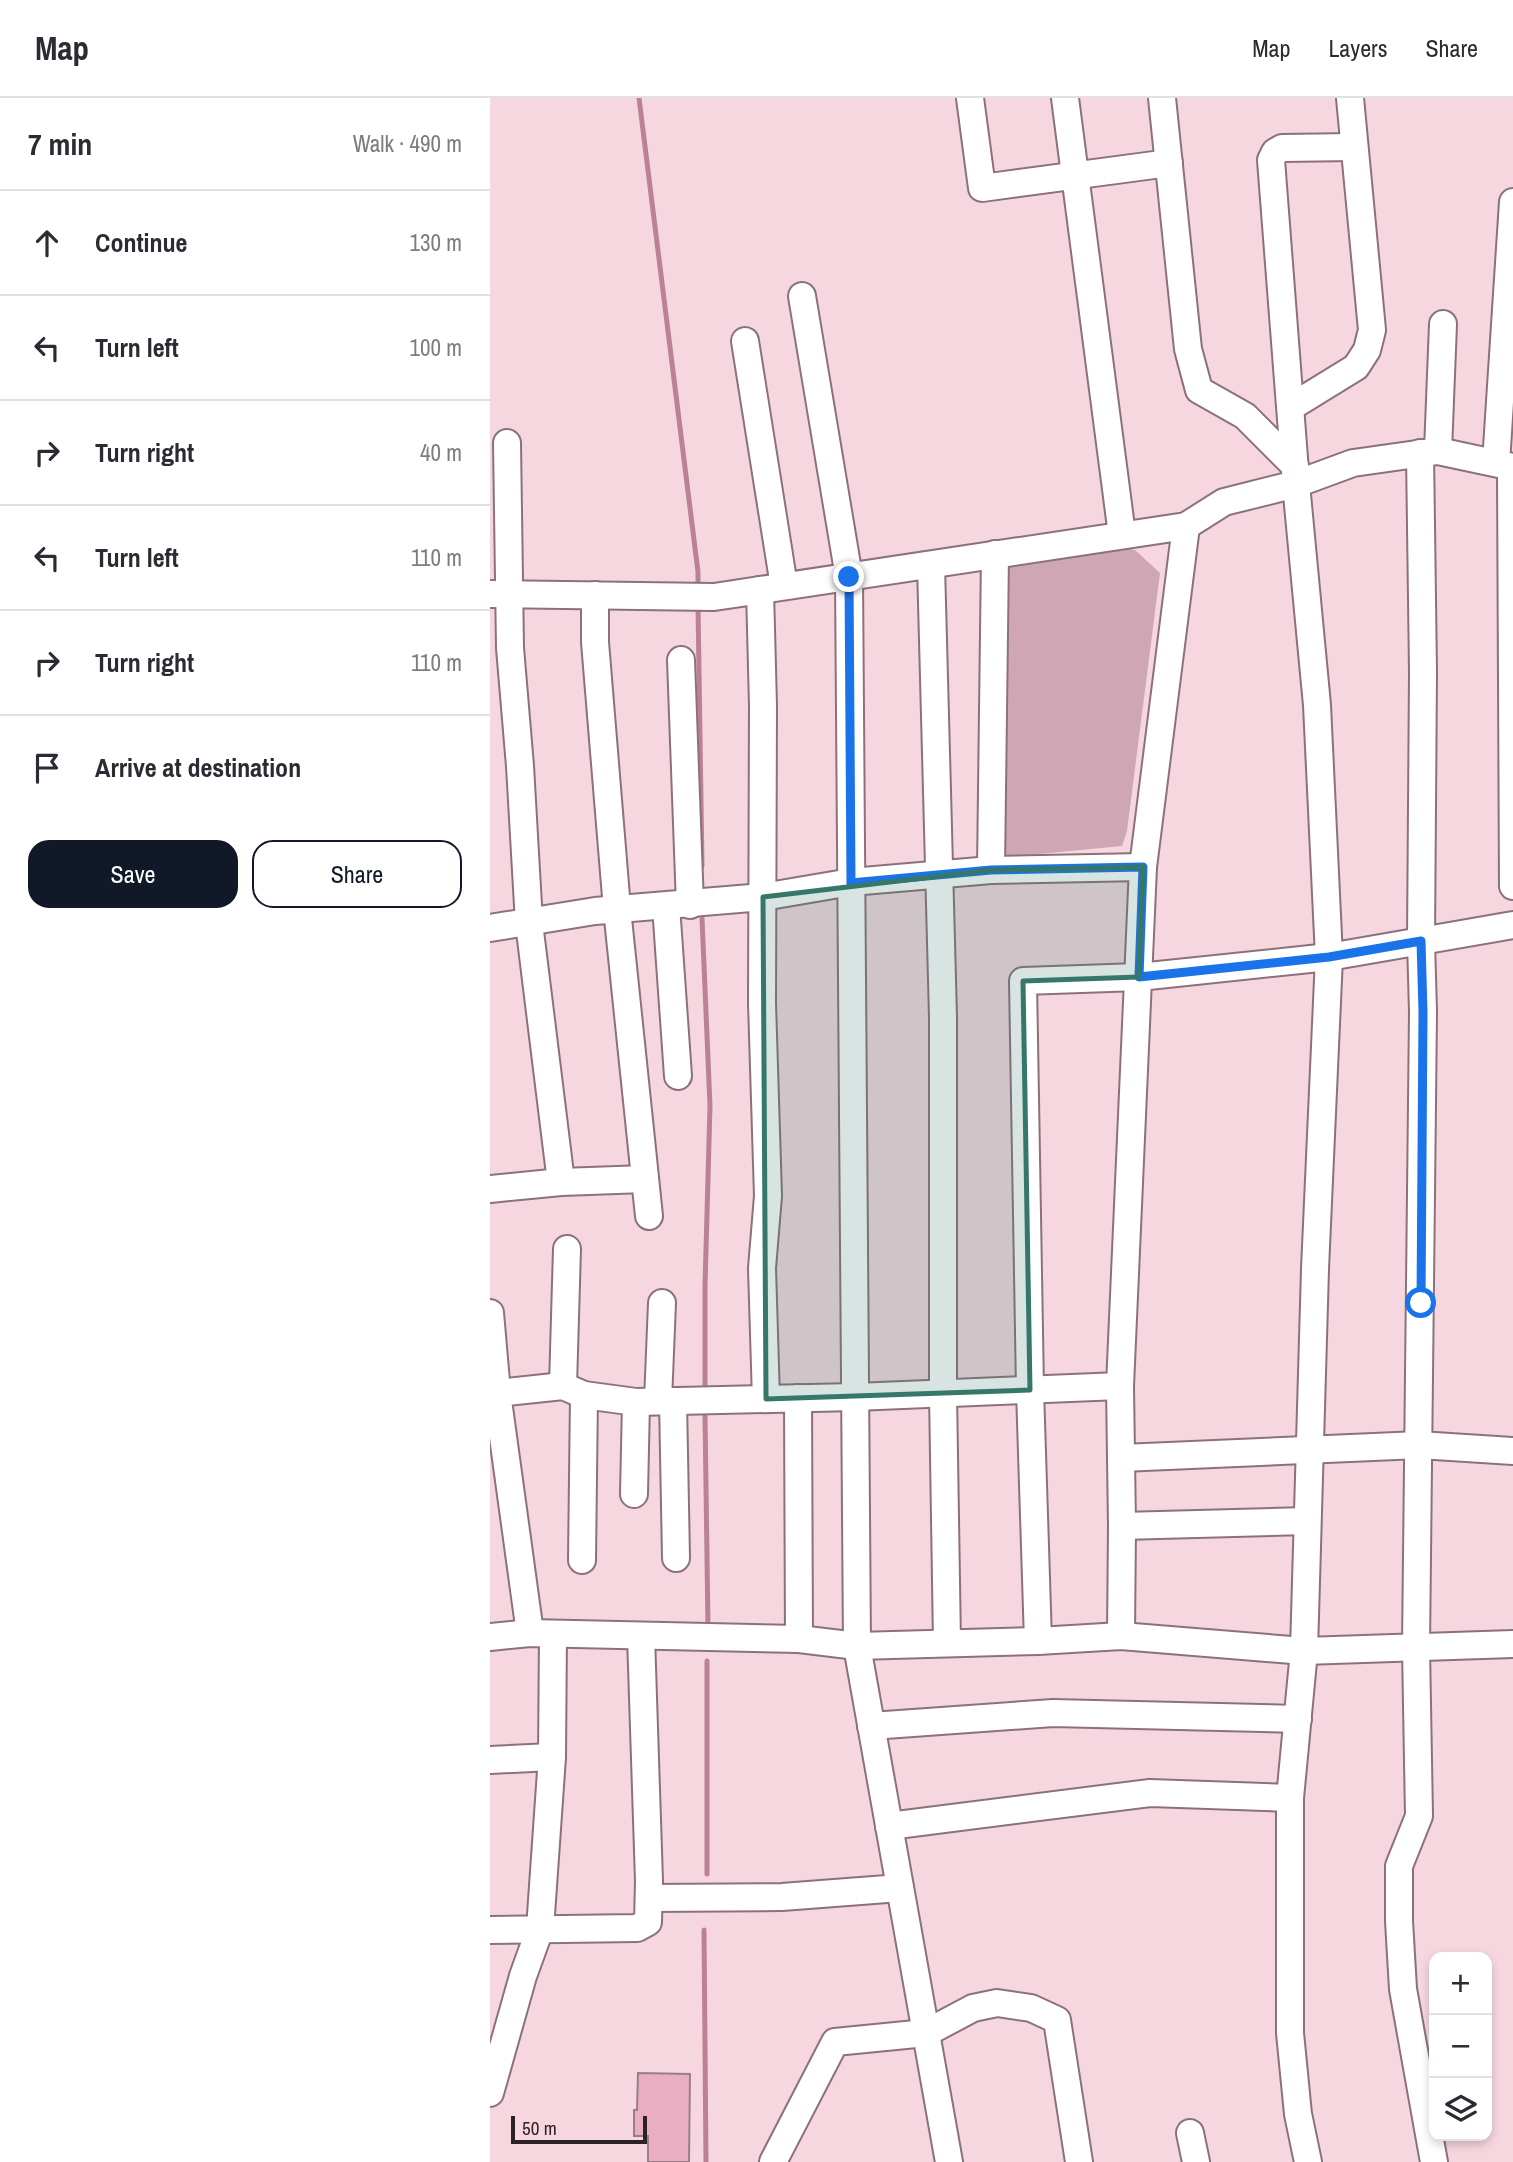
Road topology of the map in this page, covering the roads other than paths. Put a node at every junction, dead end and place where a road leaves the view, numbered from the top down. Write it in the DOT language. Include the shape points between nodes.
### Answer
graph roads {
  1 [pos="970,98"];
  2 [pos="1065,98"];
  3 [pos="1162,98"];
  4 [pos="1350,98"];
  5 [pos="1354,147"];
  6 [pos="1169,163"];
  7 [pos="1075,177"];
  8 [pos="1513,202"];
  9 [pos="802,296"];
  10 [pos="1443,324"];
  11 [pos="745,341"];
  12 [pos="1291,407"];
  13 [pos="507,443"];
  14 [pos="1429,452"];
  15 [pos="1507,467"];
  16 [pos="1295,475"];
  17 [pos="1186,526"];
  18 [pos="1122,535"];
  19 [pos="995,554"];
  20 [pos="931,565"];
  21 [pos="849,577"];
  22 [pos="772,588"];
  23 [pos="500,594"];
  24 [pos="595,595"];
  25 [pos="681,660"];
  26 [pos="1143,867"];
  27 [pos="991,870"];
  28 [pos="938,875"];
  29 [pos="851,883"];
  30 [pos="1513,886"];
  31 [pos="763,897"];
  32 [pos="678,905"];
  33 [pos="617,909"];
  34 [pos="529,923"];
  35 [pos="1513,925"];
  36 [pos="490,928"];
  37 [pos="1421,941"];
  38 [pos="1329,957"];
  39 [pos="1139,977"];
  40 [pos="678,1076"];
  41 [pos="645,1179"];
  42 [pos="561,1182"];
  43 [pos="490,1189"];
  44 [pos="649,1216"];
  45 [pos="567,1249"];
  46 [pos="662,1303"];
  47 [pos="490,1313"];
  48 [pos="1120,1386"];
  49 [pos="1030,1390"];
  50 [pos="574,1391"];
  51 [pos="494,1393"];
  52 [pos="943,1393"];
  53 [pos="855,1397"];
  54 [pos="798,1398"];
  55 [pos="766,1399"];
  56 [pos="656,1401"];
  57 [pos="1419,1445"];
  58 [pos="1310,1451"];
  59 [pos="1513,1451"];
  60 [pos="1122,1458"];
  61 [pos="500,1494"];
  62 [pos="634,1494"];
  63 [pos="1307,1521"];
  64 [pos="1122,1527"];
  65 [pos="676,1558"];
  66 [pos="582,1560"];
  67 [pos="541,1634"];
  68 [pos="640,1636"];
  69 [pos="1121,1636"];
  70 [pos="490,1637"];
  71 [pos="799,1639"];
  72 [pos="1038,1641"];
  73 [pos="947,1643"];
  74 [pos="1513,1644"];
  75 [pos="856,1646"];
  76 [pos="1416,1648"];
  77 [pos="1304,1651"];
  78 [pos="1298,1719"];
  79 [pos="871,1726"];
  80 [pos="552,1757"];
  81 [pos="490,1760"];
  82 [pos="1290,1798"];
  83 [pos="889,1826"];
  84 [pos="900,1888"];
  85 [pos="649,1898"];
  86 [pos="540,1929"];
  87 [pos="490,1930"];
  88 [pos="926,2033"];
  89 [pos="496,2048"];
  90 [pos="490,2093"];
  91 [pos="1190,2133"];
  92 [pos="773,2162"];
  93 [pos="949,2162"];
  94 [pos="1079,2162"];
  95 [pos="1196,2162"];
  96 [pos="1308,2162"];
  97 [pos="1434,2162"];
  1 -- 7 [label="street" via="982,188"];
  2 -- 7 [label="street"];
  3 -- 6 [label="street"];
  4 -- 5 [label="street"];
  5 -- 12 [label="street" via="1372,330 1356,367"];
  5 -- 12 [label="street" via="1282,148 1271,160"];
  6 -- 7 [label="street"];
  6 -- 16 [label="street" via="1188,348 1199,390 1245,416"];
  7 -- 18 [label="street"];
  8 -- 15 [label="street"];
  9 -- 21 [label="street"];
  10 -- 14 [label="street"];
  11 -- 22 [label="street"];
  12 -- 16 [label="street"];
  13 -- 23 [label="street"];
  14 -- 15 [label="street"];
  14 -- 16 [label="street"];
  14 -- 37 [label="street"];
  15 -- 30 [label="street" via="1511,473"];
  16 -- 17 [label="street" via="1224,502"];
  16 -- 38 [label="street" via="1317,705"];
  17 -- 18 [label="street"];
  17 -- 26 [label="street"];
  18 -- 19 [label="street"];
  19 -- 20 [label="street"];
  19 -- 27 [label="street"];
  20 -- 21 [label="street"];
  20 -- 28 [label="street"];
  21 -- 22 [label="street"];
  21 -- 29 [label="street"];
  22 -- 24 [label="street" via="714,597"];
  22 -- 31 [label="street" via="764,706"];
  23 -- 24 [label="street"];
  23 -- 34 [label="street" via="510,648"];
  24 -- 33 [label="street"];
  25 -- 32 [label="street"];
  26 -- 27 [label="street"];
  26 -- 39 [label="street"];
  27 -- 28 [label="street"];
  28 -- 29 [label="street"];
  28 -- 52 [label="street" via="943,1017"];
  29 -- 31 [label="street"];
  29 -- 53 [label="street"];
  31 -- 32 [label="street"];
  31 -- 55 [label="street"];
  32 -- 33 [label="street"];
  32 -- 40 [label="street"];
  33 -- 34 [label="street"];
  33 -- 41 [label="street"];
  34 -- 36 [label="street"];
  34 -- 42 [label="street"];
  35 -- 37 [label="street"];
  37 -- 38 [label="street"];
  37 -- 57 [label="street"];
  38 -- 39 [label="street"];
  38 -- 58 [label="street"];
  39 -- 48 [label="street"];
  39 -- 49 [label="street" via="1023,981"];
  41 -- 42 [label="street"];
  41 -- 44 [label="street"];
  42 -- 43 [label="street"];
  45 -- 50 [label="street"];
  46 -- 56 [label="street"];
  47 -- 51 [label="street"];
  48 -- 49 [label="street"];
  48 -- 60 [label="street"];
  49 -- 52 [label="street"];
  49 -- 72 [label="street"];
  50 -- 51 [label="street"];
  50 -- 56 [label="street"];
  50 -- 66 [label="street"];
  51 -- 61 [label="street"];
  52 -- 53 [label="street"];
  52 -- 73 [label="street"];
  53 -- 54 [label="street"];
  53 -- 75 [label="street"];
  54 -- 55 [label="street"];
  54 -- 71 [label="street"];
  55 -- 56 [label="street"];
  56 -- 62 [label="street"];
  56 -- 65 [label="street"];
  57 -- 58 [label="street"];
  57 -- 59 [label="street"];
  57 -- 76 [label="street"];
  58 -- 60 [label="street"];
  58 -- 63 [label="street"];
  60 -- 64 [label="street"];
  61 -- 67 [label="street"];
  63 -- 64 [label="street"];
  63 -- 77 [label="street"];
  64 -- 69 [label="street"];
  67 -- 68 [label="street"];
  67 -- 70 [label="street"];
  67 -- 80 [label="street"];
  68 -- 71 [label="street"];
  68 -- 85 [label="street"];
  69 -- 72 [label="street"];
  69 -- 77 [label="street"];
  71 -- 75 [label="street"];
  72 -- 73 [label="street"];
  73 -- 75 [label="street"];
  74 -- 76 [label="street"];
  75 -- 79 [label="street"];
  76 -- 77 [label="street"];
  76 -- 97 [label="street" via="1419,1815 1399,1866 1399,1921 1402,1989"];
  77 -- 78 [label="street"];
  78 -- 79 [label="street" via="1053,1713"];
  78 -- 82 [label="street"];
  79 -- 83 [label="street"];
  80 -- 81 [label="street"];
  80 -- 86 [label="street"];
  82 -- 83 [label="street" via="1150,1793"];
  82 -- 96 [label="street" via="1290,2034"];
  83 -- 84 [label="street"];
  84 -- 85 [label="street" via="782,1897"];
  84 -- 88 [label="street"];
  85 -- 86 [label="street" via="648,1922 637,1927"];
  86 -- 87 [label="street"];
  86 -- 89 [label="street"];
  88 -- 92 [label="street" via="835,2042"];
  88 -- 93 [label="street"];
  88 -- 94 [label="street" via="973,2008 997,2003 1031,2008 1057,2020"];
  89 -- 90 [label="street"];
  91 -- 95 [label="street"];
}
